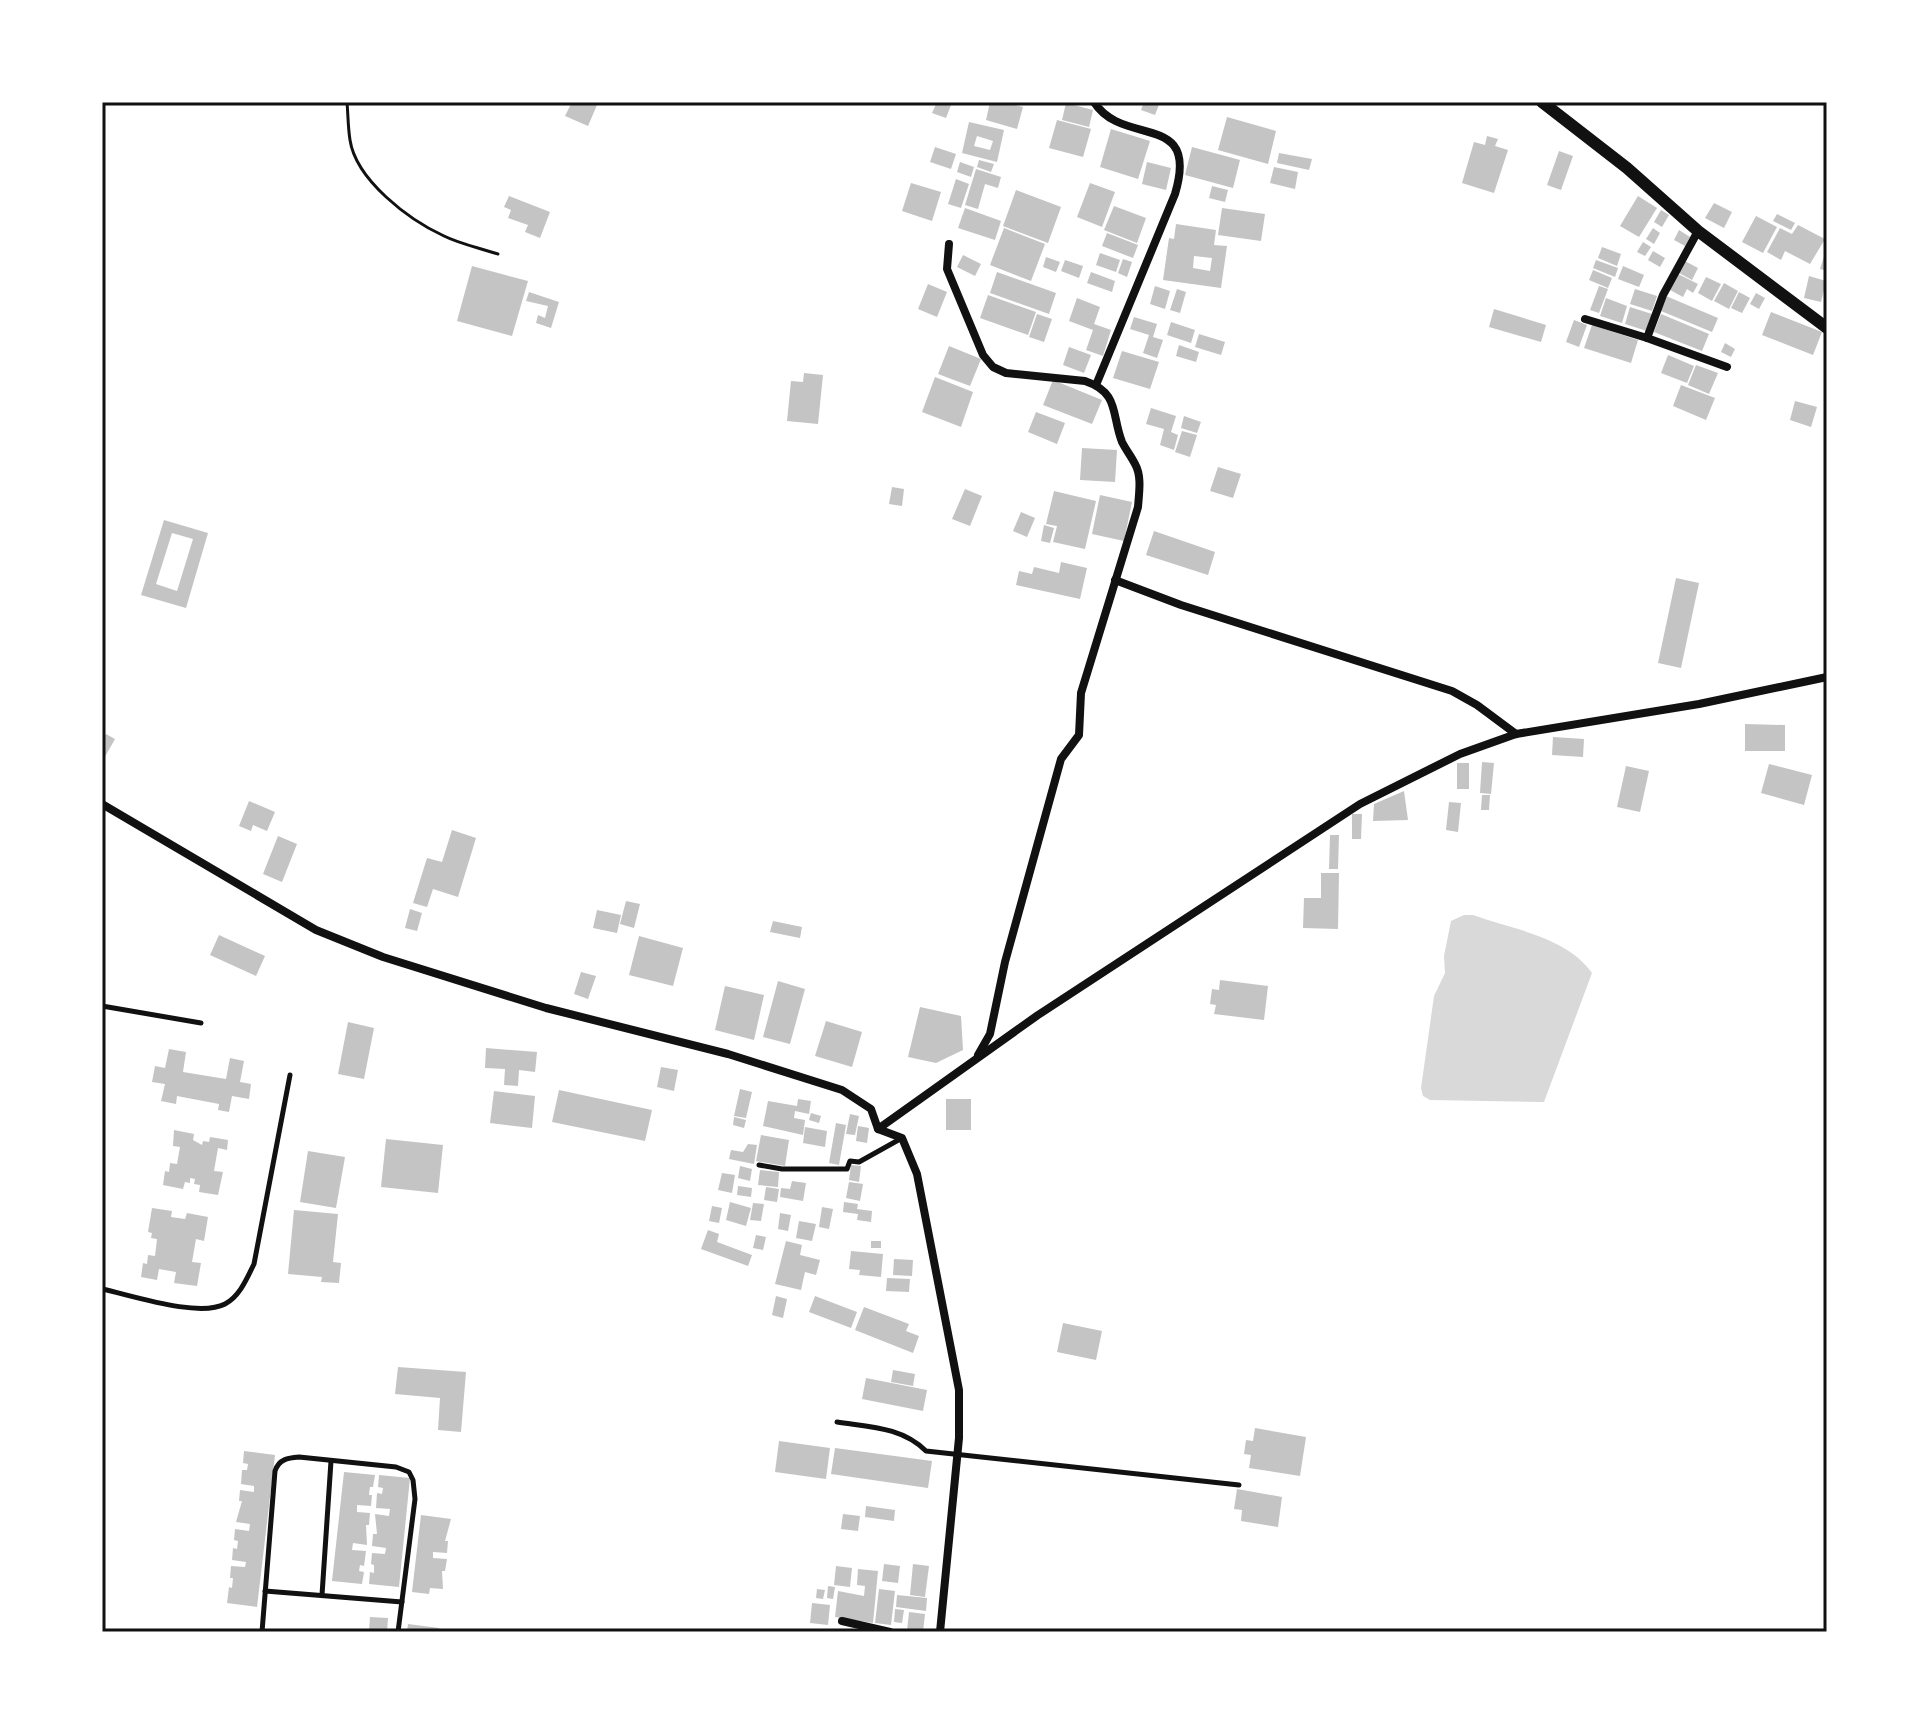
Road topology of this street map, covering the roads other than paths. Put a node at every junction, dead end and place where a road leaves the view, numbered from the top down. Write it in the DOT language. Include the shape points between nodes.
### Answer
graph roads {
  1 [pos="1094,102"];
  2 [pos="1542,102"];
  3 [pos="1698,231"];
  4 [pos="949,244"];
  5 [pos="1585,319"];
  6 [pos="1827,328"];
  7 [pos="1647,338"];
  8 [pos="1727,367"];
  9 [pos="1096,385"];
  10 [pos="1115,580"];
  11 [pos="1827,677"];
  12 [pos="1516,734"];
  13 [pos="102,804"];
  14 [pos="102,1006"];
  15 [pos="201,1023"];
  16 [pos="976,1059"];
  17 [pos="290,1075"];
  18 [pos="878,1129"];
  19 [pos="902,1138"];
  20 [pos="759,1165"];
  21 [pos="102,1289"];
  22 [pos="837,1422"];
  23 [pos="957,1455"];
  24 [pos="331,1461"];
  25 [pos="1239,1485"];
  26 [pos="265,1591"];
  27 [pos="322,1595"];
  28 [pos="402,1602"];
  29 [pos="842,1621"];
  30 [pos="262,1632"];
  31 [pos="398,1632"];
  32 [pos="890,1632"];
  33 [pos="940,1632"];
  1 -- 9 [label="street" via="1112,118 1173,142 1181,164 1175,194"];
  2 -- 3 [label="street"];
  3 -- 6 [label="street"];
  3 -- 7 [label="street" via="1663,295"];
  4 -- 9 [label="street" via="947,269 993,367"];
  5 -- 7 [label="street"];
  7 -- 8 [label="street"];
  9 -- 10 [label="street" via="1111,400 1139,478 1138,507"];
  10 -- 12 [label="street" via="1452,691"];
  10 -- 16 [label="street" via="1081,693 1079,735 1061,759 990,1034"];
  11 -- 12 [label="street"];
  12 -- 16 [label="street" via="1460,754 1360,804"];
  13 -- 18 [label="street" via="316,930 383,957 546,1008 728,1054 842,1090 871,1109"];
  14 -- 15 [label="lane"];
  16 -- 18 [label="street"];
  17 -- 21 [label="lane" via="254,1264 242,1288 225,1304 200,1309"];
  18 -- 19 [label="street"];
  19 -- 20 [label="lane" via="859,1162 850,1161 847,1169"];
  19 -- 23 [label="street" via="917,1174 959,1390"];
  22 -- 23 [label="lane" via="897,1431 926,1451"];
  23 -- 25 [label="lane"];
  23 -- 33 [label="street"];
  24 -- 26 [label="lane" via="299,1457 277,1464"];
  24 -- 27 [label="lane"];
  24 -- 28 [label="lane" via="409,1472 415,1499"];
  26 -- 27 [label="lane"];
  26 -- 30 [label="lane"];
  27 -- 28 [label="lane"];
  28 -- 31 [label="lane"];
  29 -- 32 [label="street"];
}
